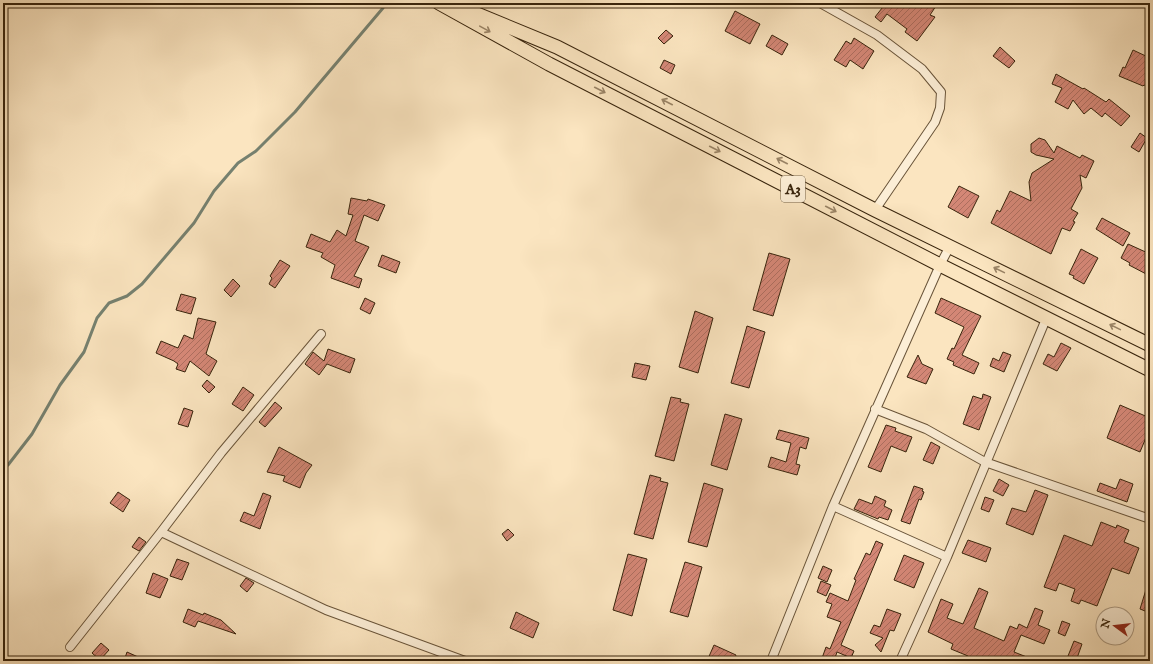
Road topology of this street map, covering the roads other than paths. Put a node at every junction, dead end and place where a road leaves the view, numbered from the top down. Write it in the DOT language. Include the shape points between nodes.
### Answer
graph roads {
  1 [pos="439,3"];
  2 [pos="452,3"];
  3 [pos="820,3"];
  4 [pos="876,210"];
  5 [pos="950,246"];
  6 [pos="940,265"];
  7 [pos="1046,318"];
  8 [pos="321,334"];
  9 [pos="1150,345"];
  10 [pos="1150,370"];
  11 [pos="875,409"];
  12 [pos="986,462"];
  13 [pos="833,506"];
  14 [pos="1150,519"];
  15 [pos="161,532"];
  16 [pos="947,558"];
  17 [pos="70,646"];
  18 [pos="465,661"];
  19 [pos="771,661"];
  20 [pos="901,661"];
  1 -- 6 [label="highway, A3, one-way" via="550,64"];
  4 -- 2 [label="highway, A3, one-way" via="557,47"];
  3 -- 4 [label="street" via="883,40 922,69 941,92 940,108 935,122"];
  4 -- 5 [label="highway, A3"];
  5 -- 6 [label="street"];
  9 -- 5 [label="highway, A3, one-way"];
  6 -- 7 [label="highway, A3"];
  6 -- 11 [label="street"];
  7 -- 10 [label="highway, A3"];
  7 -- 12 [label="street"];
  8 -- 15 [label="street" via="221,453"];
  11 -- 12 [label="street" via="926,429"];
  11 -- 13 [label="street"];
  12 -- 14 [label="street"];
  12 -- 16 [label="street"];
  13 -- 16 [label="street"];
  13 -- 19 [label="street"];
  15 -- 17 [label="street"];
  15 -- 18 [label="street" via="326,610"];
  16 -- 20 [label="street"];
}
